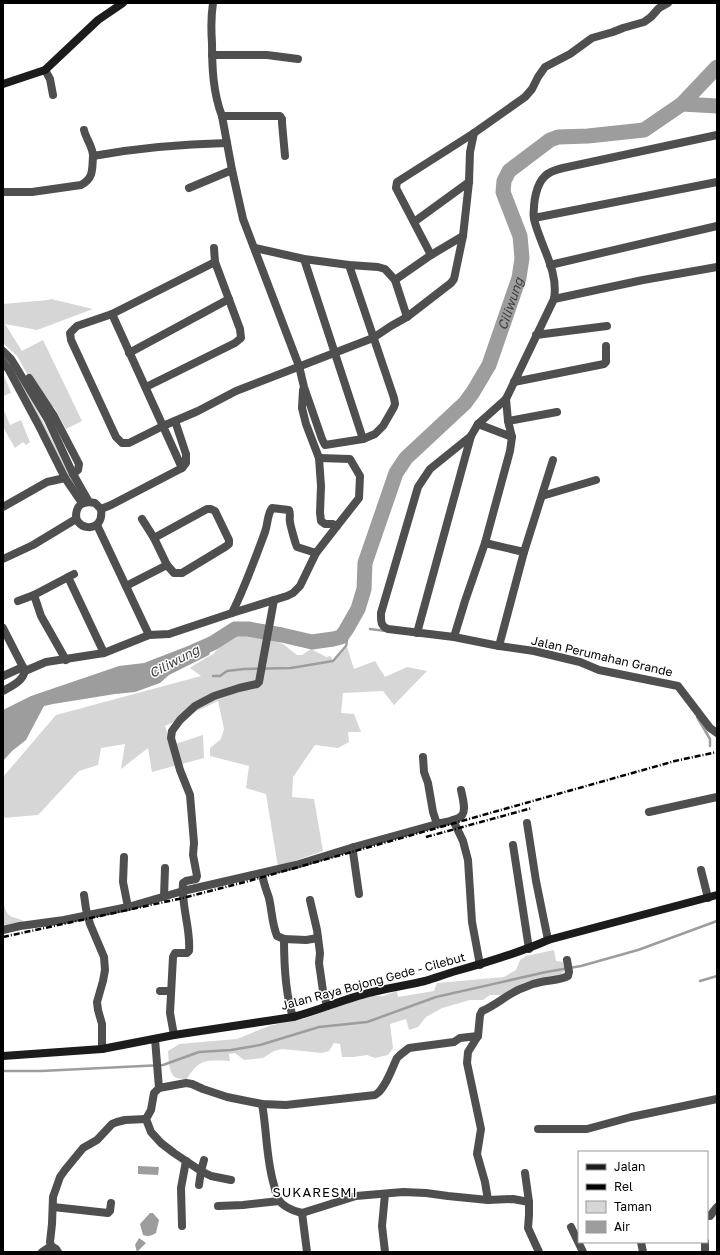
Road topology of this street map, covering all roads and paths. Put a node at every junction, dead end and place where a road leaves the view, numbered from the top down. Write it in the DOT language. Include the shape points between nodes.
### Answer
graph roads {
  1 [pos="123,3"];
  2 [pos="213,3"];
  3 [pos="668,3"];
  4 [pos="212,55"];
  5 [pos="298,59"];
  6 [pos="45,70"];
  7 [pos="3,84"];
  8 [pos="53,95"];
  9 [pos="222,116"];
  10 [pos="84,130"];
  11 [pos="474,133"];
  12 [pos="717,136"];
  13 [pos="227,143"];
  14 [pos="93,156"];
  15 [pos="285,156"];
  16 [pos="232,170"];
  17 [pos="469,182"];
  18 [pos="717,182"];
  19 [pos="189,188"];
  20 [pos="3,192"];
  21 [pos="534,218"];
  22 [pos="414,222"];
  23 [pos="717,226"];
  24 [pos="463,236"];
  25 [pos="214,248"];
  26 [pos="255,248"];
  27 [pos="431,255"];
  28 [pos="304,259"];
  29 [pos="215,262"];
  30 [pos="349,265"];
  31 [pos="550,265"];
  32 [pos="717,267"];
  33 [pos="395,280"];
  34 [pos="229,298"];
  35 [pos="554,299"];
  36 [pos="112,314"];
  37 [pos="407,316"];
  38 [pos="607,326"];
  39 [pos="536,335"];
  40 [pos="373,338"];
  41 [pos="606,346"];
  42 [pos="3,351"];
  43 [pos="335,352"];
  44 [pos="129,353"];
  45 [pos="3,362"];
  46 [pos="299,366"];
  47 [pos="514,382"];
  48 [pos="146,387"];
  49 [pos="304,387"];
  50 [pos="506,399"];
  51 [pos="557,412"];
  52 [pos="508,421"];
  53 [pos="175,422"];
  54 [pos="478,424"];
  55 [pos="163,426"];
  56 [pos="471,436"];
  57 [pos="512,437"];
  58 [pos="363,439"];
  59 [pos="319,458"];
  60 [pos="553,460"];
  61 [pos="182,468"];
  62 [pos="69,476"];
  63 [pos="596,480"];
  64 [pos="542,496"];
  65 [pos="85,502"];
  66 [pos="3,507"];
  67 [pos="101,509"];
  68 [pos="76,519"];
  69 [pos="142,519"];
  70 [pos="97,525"];
  71 [pos="337,526"];
  72 [pos="154,538"];
  73 [pos="485,543"];
  74 [pos="524,552"];
  75 [pos="316,553"];
  76 [pos="3,559"];
  77 [pos="167,565"];
  78 [pos="126,586"];
  79 [pos="34,595"];
  80 [pos="274,600"];
  81 [pos="18,601"];
  82 [pos="232,613"];
  83 [pos="3,628"];
  84 [pos="418,633"];
  85 [pos="149,635"];
  86 [pos="454,637"];
  87 [pos="499,646"];
  88 [pos="104,653"];
  89 [pos="66,660"];
  90 [pos="24,669"];
  91 [pos="3,676"];
  92 [pos="3,691"];
  93 [pos="717,733"];
  94 [pos="423,757"];
  95 [pos="461,790"];
  96 [pos="717,797"];
  97 [pos="649,812"];
  98 [pos="453,820"];
  99 [pos="527,823"];
  100 [pos="437,824"];
  101 [pos="513,845"];
  102 [pos="354,847"];
  103 [pos="124,857"];
  104 [pos="165,868"];
  105 [pos="700,870"];
  106 [pos="262,873"];
  107 [pos="183,891"];
  108 [pos="359,894"];
  109 [pos="84,895"];
  110 [pos="717,895"];
  111 [pos="164,897"];
  112 [pos="708,898"];
  113 [pos="310,900"];
  114 [pos="128,907"];
  115 [pos="88,915"];
  116 [pos="3,930"];
  117 [pos="318,938"];
  118 [pos="284,939"];
  119 [pos="548,940"];
  120 [pos="529,949"];
  121 [pos="567,960"];
  122 [pos="480,965"];
  123 [pos="160,990"];
  124 [pos="171,990"];
  125 [pos="327,1006"];
  126 [pos="293,1017"];
  127 [pos="174,1036"];
  128 [pos="478,1036"];
  129 [pos="155,1039"];
  130 [pos="102,1049"];
  131 [pos="3,1056"];
  132 [pos="159,1088"];
  133 [pos="717,1099"];
  134 [pos="262,1104"];
  135 [pos="146,1119"];
  136 [pos="538,1129"];
  137 [pos="204,1160"];
  138 [pos="186,1161"];
  139 [pos="201,1171"];
  140 [pos="525,1173"];
  141 [pos="231,1180"];
  142 [pos="199,1185"];
  143 [pos="385,1194"];
  144 [pos="488,1200"];
  145 [pos="279,1201"];
  146 [pos="528,1202"];
  147 [pos="111,1203"];
  148 [pos="218,1206"];
  149 [pos="53,1207"];
  150 [pos="717,1207"];
  151 [pos="302,1213"];
  152 [pos="708,1216"];
  153 [pos="182,1226"];
  154 [pos="571,1227"];
  155 [pos="578,1242"];
  156 [pos="51,1246"];
  157 [pos="42,1252"];
  158 [pos="58,1252"];
  159 [pos="307,1252"];
  160 [pos="385,1252"];
  161 [pos="539,1252"];
  1 -- 6 [label="main road" via="98,20"];
  2 -- 4 [label="street"];
  3 -- 11 [label="street" via="644,22 592,38 570,54 545,67 529,93"];
  4 -- 5 [label="street" via="267,55"];
  4 -- 9 [label="street" via="217,103"];
  6 -- 7 [label="main road"];
  6 -- 8 [label="street" via="50,79"];
  9 -- 13 [label="street"];
  9 -- 15 [label="street" via="280,116"];
  10 -- 14 [label="street"];
  11 -- 17 [label="street" via="470,152"];
  11 -- 22 [label="street" via="397,182 396,188"];
  12 -- 21 [label="street" via="584,162 550,172 537,188"];
  13 -- 14 [label="street" via="157,147"];
  13 -- 16 [label="street"];
  14 -- 20 [label="street" via="92,175 81,185 32,192"];
  16 -- 19 [label="street"];
  16 -- 26 [label="street" via="242,213"];
  17 -- 22 [label="street"];
  17 -- 24 [label="street"];
  18 -- 21 [label="street"];
  21 -- 31 [label="street"];
  22 -- 27 [label="street"];
  23 -- 31 [label="street"];
  24 -- 27 [label="street"];
  24 -- 37 [label="street" via="454,279"];
  25 -- 29 [label="street"];
  26 -- 28 [label="street"];
  26 -- 46 [label="street"];
  27 -- 33 [label="street"];
  28 -- 30 [label="street"];
  28 -- 43 [label="street"];
  29 -- 34 [label="street"];
  29 -- 36 [label="street"];
  30 -- 33 [label="street" via="385,269"];
  30 -- 40 [label="street"];
  31 -- 35 [label="street" via="556,290"];
  32 -- 35 [label="street"];
  33 -- 37 [label="street"];
  34 -- 44 [label="street"];
  34 -- 48 [label="street" via="241,338"];
  35 -- 39 [label="street"];
  36 -- 44 [label="street"];
  36 -- 55 [label="street" via="72,330 70,336 78,354 116,437 122,443 130,443"];
  37 -- 40 [label="street"];
  38 -- 39 [label="street"];
  39 -- 47 [label="street"];
  40 -- 43 [label="street"];
  40 -- 58 [label="street" via="395,404 383,426 375,434"];
  41 -- 47 [label="street" via="604,364"];
  42 -- 62 [label="street" via="51,418"];
  43 -- 46 [label="street"];
  43 -- 58 [label="street"];
  44 -- 48 [label="street"];
  45 -- 62 [label="street"];
  46 -- 49 [label="street"];
  46 -- 53 [label="street" via="236,391"];
  47 -- 50 [label="street"];
  48 -- 55 [label="street"];
  49 -- 58 [label="street" via="325,444"];
  49 -- 59 [label="street" via="302,408"];
  50 -- 52 [label="street"];
  50 -- 54 [label="street"];
  51 -- 52 [label="street"];
  52 -- 57 [label="street"];
  53 -- 55 [label="street"];
  53 -- 61 [label="street" via="186,454 186,462"];
  54 -- 56 [label="street"];
  54 -- 57 [label="street"];
  55 -- 61 [label="street"];
  56 -- 84 [label="street"];
  56 -- 84 [label="street, Jalan Perumahan Grande" via="430,469 418,487 381,613 384,628"];
  57 -- 73 [label="street"];
  59 -- 71 [label="street" via="321,521"];
  59 -- 71 [label="street" via="350,459 360,476 359,498"];
  60 -- 64 [label="street"];
  61 -- 67 [label="street"];
  62 -- 65 [label="street"];
  62 -- 66 [label="street" via="47,482"];
  63 -- 64 [label="street"];
  64 -- 74 [label="street"];
  65 -- 67 [label="street" via="95,503"];
  65 -- 68 [label="street" via="78,508"];
  67 -- 70 [label="street" via="102,517"];
  68 -- 70 [label="street" via="85,527"];
  68 -- 76 [label="street" via="33,545"];
  69 -- 72 [label="street"];
  70 -- 78 [label="street"];
  71 -- 75 [label="street"];
  72 -- 77 [label="street"];
  72 -- 77 [label="street" via="207,509 215,511 227,535 229,544 182,572 174,573"];
  73 -- 74 [label="street"];
  73 -- 86 [label="street"];
  74 -- 87 [label="street"];
  75 -- 80 [label="street" via="300,586 287,596"];
  75 -- 82 [label="street" via="295,544 289,510 272,508"];
  77 -- 78 [label="street"];
  78 -- 85 [label="street"];
  79 -- 81 [label="street"];
  79 -- 88 [label="street" via="71,575"];
  79 -- 89 [label="street" via="41,616"];
  80 -- 82 [label="street"];
  80 -- 107 [label="street" via="259,682 214,696 195,706 172,731 171,738 190,795 193,855 197,876 196,879 183,883"];
  82 -- 85 [label="street" via="169,634"];
  83 -- 90 [label="street"];
  84 -- 86 [label="street, Jalan Perumahan Grande"];
  85 -- 88 [label="street"];
  86 -- 87 [label="street, Jalan Perumahan Grande"];
  87 -- 93 [label="street, Jalan Perumahan Grande" via="559,656 599,670 678,686 710,728"];
  88 -- 89 [label="street"];
  89 -- 90 [label="street" via="46,662"];
  90 -- 91 [label="street"];
  90 -- 92 [label="street" via="24,677 20,682"];
  94 -- 100 [label="street" via="424,772"];
  95 -- 98 [label="street" via="464,813 462,817"];
  96 -- 97 [label="street"];
  98 -- 100 [label="street"];
  98 -- 122 [label="street" via="468,860 472,922"];
  99 -- 119 [label="street"];
  100 -- 102 [label="street"];
  101 -- 120 [label="street"];
  102 -- 106 [label="street"];
  102 -- 108 [label="street"];
  103 -- 114 [label="street" via="123,882"];
  104 -- 111 [label="street"];
  105 -- 112 [label="street"];
  106 -- 107 [label="street"];
  106 -- 118 [label="street" via="274,928 277,936"];
  107 -- 111 [label="street"];
  107 -- 124 [label="street" via="189,951 175,953 173,957"];
  109 -- 115 [label="street"];
  110 -- 112 [label="main road, Jalan Raya Bojong Gede - Cilebut"];
  111 -- 114 [label="street"];
  112 -- 119 [label="main road, Jalan Raya Bojong Gede - Cilebut"];
  113 -- 117 [label="street"];
  114 -- 115 [label="street"];
  115 -- 116 [label="street"];
  115 -- 130 [label="street" via="104,957 105,970 97,1002 102,1024"];
  117 -- 118 [label="street"];
  117 -- 125 [label="street" via="319,963"];
  118 -- 126 [label="street" via="287,991"];
  119 -- 120 [label="main road, Jalan Raya Bojong Gede - Cilebut"];
  120 -- 122 [label="main road, Jalan Raya Bojong Gede - Cilebut"];
  121 -- 128 [label="street" via="569,972 565,978 540,982 517,990 482,1011"];
  122 -- 125 [label="main road, Jalan Raya Bojong Gede - Cilebut"];
  123 -- 124 [label="street"];
  124 -- 127 [label="street" via="170,1013"];
  125 -- 126 [label="main road, Jalan Raya Bojong Gede - Cilebut"];
  126 -- 127 [label="main road, Jalan Raya Bojong Gede - Cilebut"];
  127 -- 129 [label="main road, Jalan Raya Bojong Gede - Cilebut"];
  128 -- 134 [label="street" via="409,1048 397,1058 384,1086 375,1095 286,1105"];
  128 -- 144 [label="street" via="468,1052 467,1063 481,1129 477,1154"];
  129 -- 130 [label="main road, Jalan Raya Bojong Gede - Cilebut"];
  129 -- 132 [label="street"];
  130 -- 131 [label="main road, Jalan Raya Bojong Gede - Cilebut"];
  132 -- 134 [label="street" via="186,1083 227,1097"];
  132 -- 135 [label="street" via="154,1094 151,1110"];
  133 -- 136 [label="street" via="586,1129"];
  134 -- 145 [label="street" via="271,1174"];
  135 -- 138 [label="street" via="151,1132 161,1143"];
  135 -- 149 [label="street" via="117,1122 97,1140 83,1148 60,1177 54,1191"];
  137 -- 139 [label="street"];
  138 -- 139 [label="street"];
  138 -- 153 [label="street" via="181,1188"];
  139 -- 141 [label="street"];
  139 -- 142 [label="street"];
  140 -- 146 [label="street"];
  143 -- 144 [label="street" via="417,1192"];
  143 -- 151 [label="street" via="356,1196"];
  143 -- 160 [label="street" via="382,1226"];
  144 -- 146 [label="street" via="514,1199"];
  145 -- 148 [label="street"];
  145 -- 151 [label="street" via="288,1208"];
  146 -- 161 [label="street" via="528,1228"];
  147 -- 149 [label="street" via="108,1213"];
  149 -- 156 [label="street"];
  150 -- 152 [label="street"];
  151 -- 159 [label="street"];
  154 -- 155 [label="street"];
  156 -- 157 [label="street"];
  156 -- 158 [label="street"];
}
